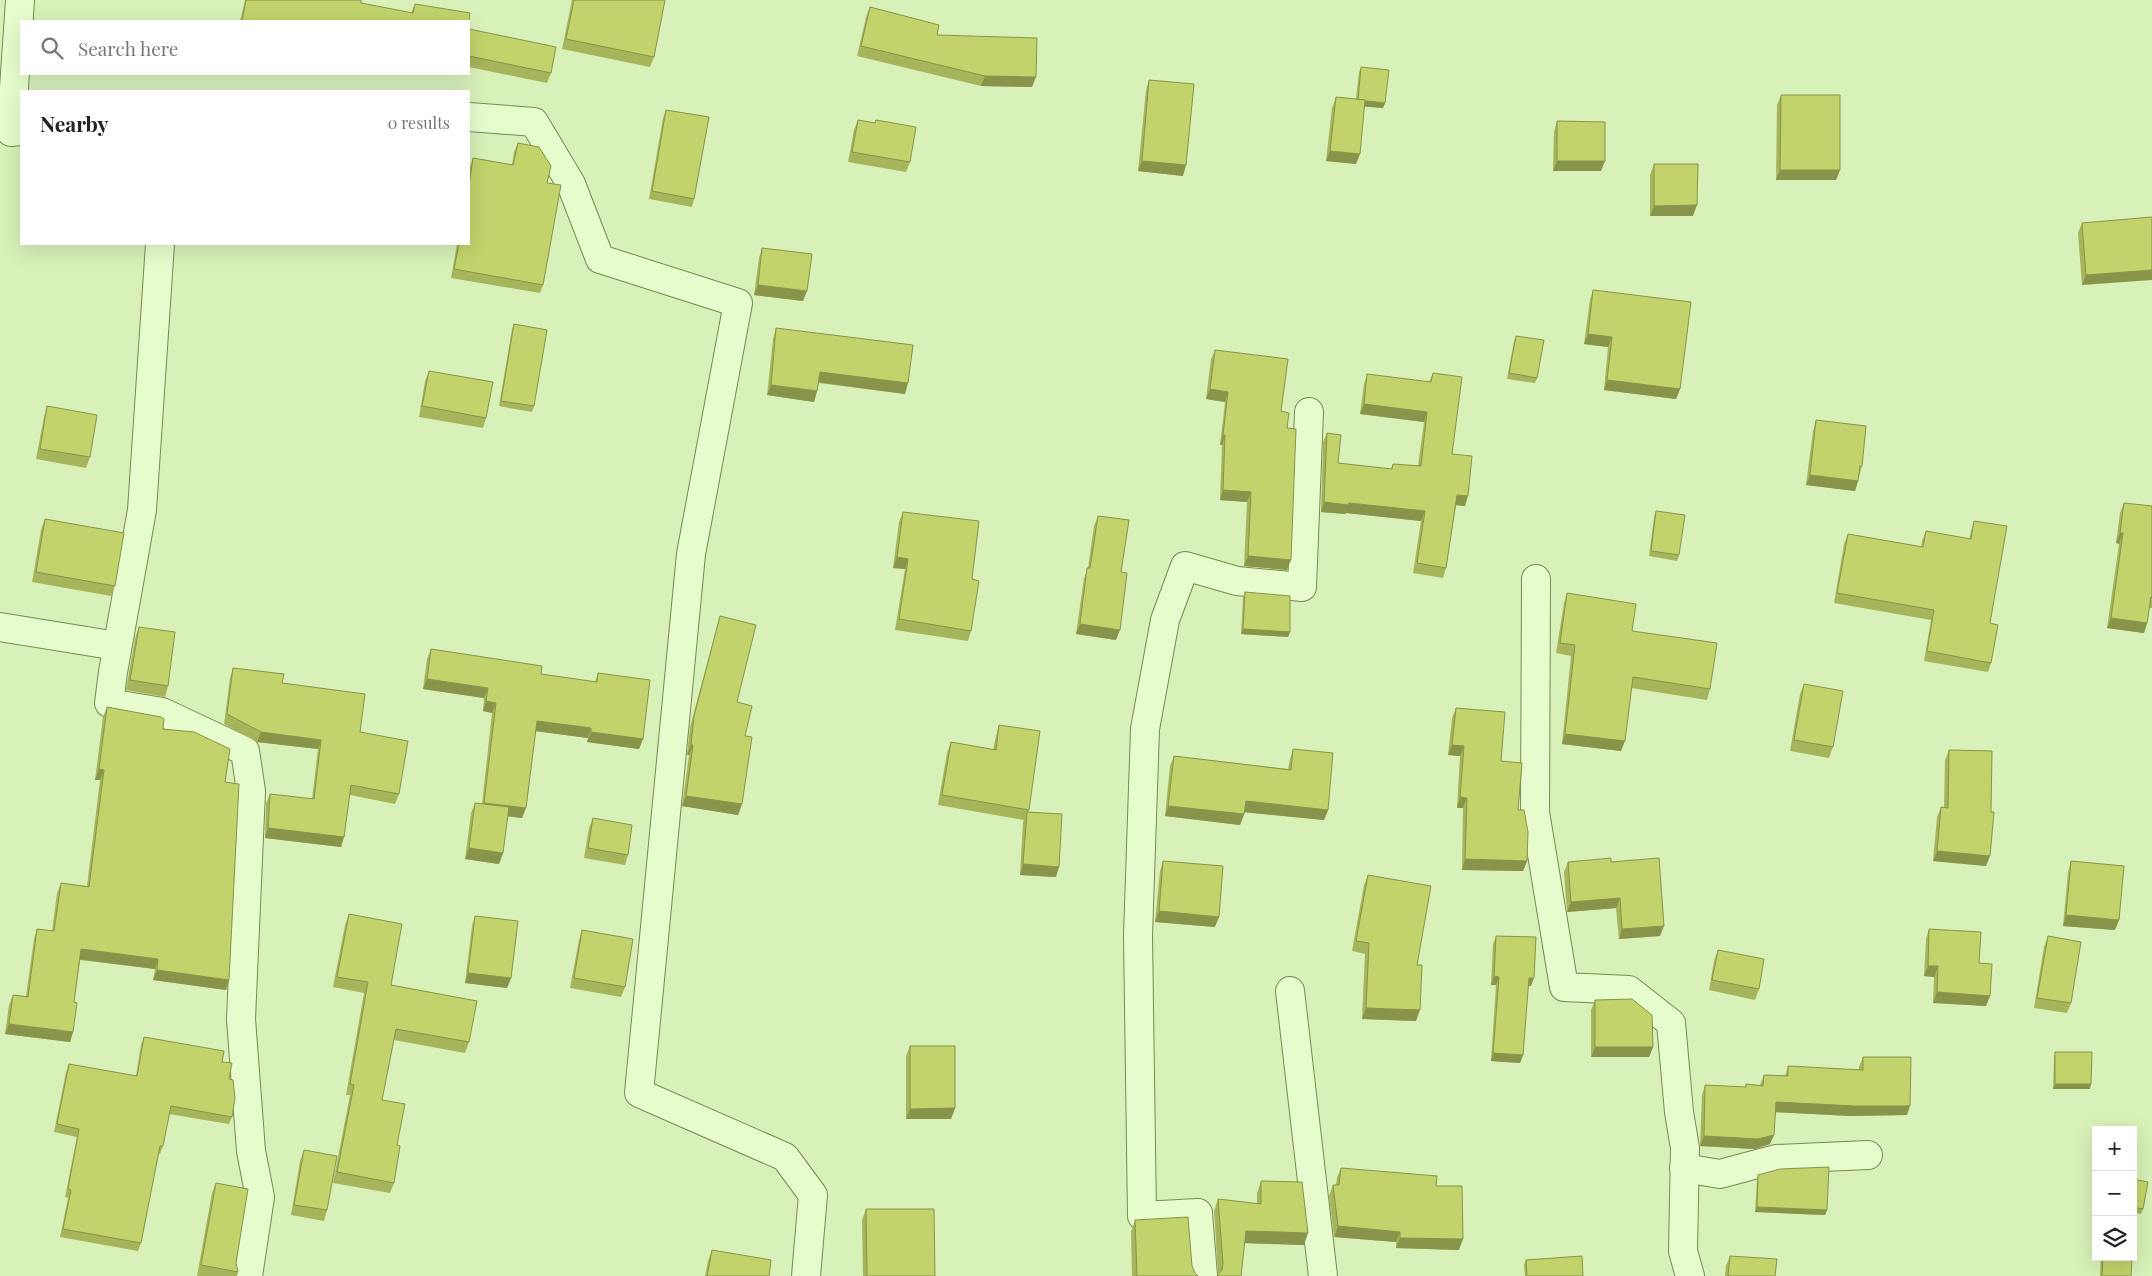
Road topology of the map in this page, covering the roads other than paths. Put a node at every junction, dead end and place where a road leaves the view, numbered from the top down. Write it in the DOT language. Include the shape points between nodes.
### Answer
graph roads {
  1 [pos="20,0"];
  2 [pos="470,117"];
  3 [pos="20,131"];
  4 [pos="160,245"];
  5 [pos="1309,412"];
  6 [pos="1536,579"];
  7 [pos="0,627"];
  8 [pos="117,646"];
  9 [pos="1290,991"];
  10 [pos="1868,1155"];
  11 [pos="1684,1168"];
  12 [pos="248,1276"];
  13 [pos="806,1276"];
  14 [pos="1203,1276"];
  15 [pos="1323,1276"];
  16 [pos="1690,1276"];
  1 -- 3 [label="street" via="11,132"];
  2 -- 13 [label="street" via="534,122 571,184 600,259 738,303 691,554 639,1093 785,1157 813,1195"];
  4 -- 8 [label="street" via="142,510"];
  5 -- 14 [label="street" via="1302,587 1237,581 1185,566 1165,620 1146,729 1138,936 1142,1216 1198,1213"];
  6 -- 11 [label="street" via="1535,812 1564,988 1629,990 1671,1023 1685,1148"];
  7 -- 8 [label="street"];
  8 -- 12 [label="street" via="109,702 162,712 245,751 250,791 242,1019 251,1151 260,1197"];
  9 -- 15 [label="street"];
  10 -- 11 [label="street" via="1776,1159 1720,1174"];
  11 -- 16 [label="street" via="1683,1251"];
}
